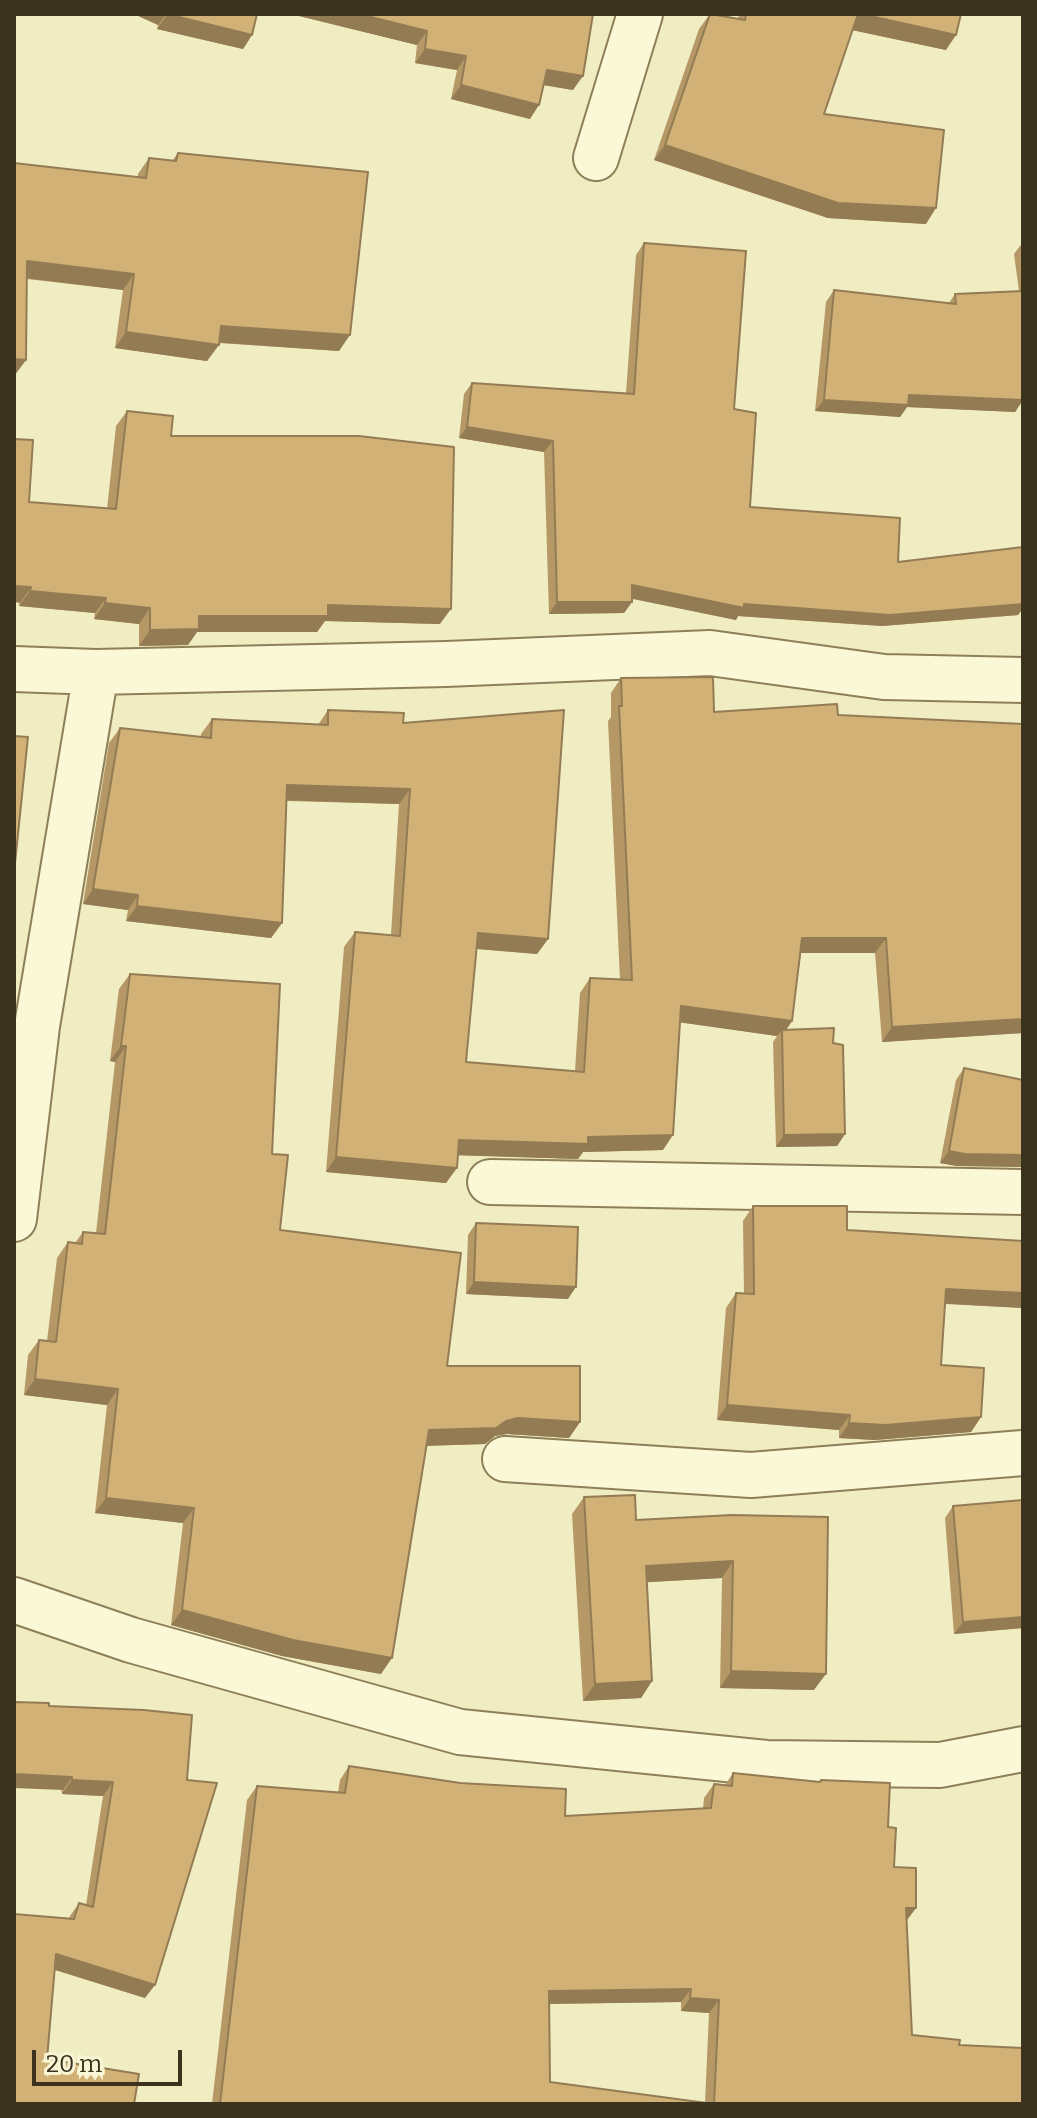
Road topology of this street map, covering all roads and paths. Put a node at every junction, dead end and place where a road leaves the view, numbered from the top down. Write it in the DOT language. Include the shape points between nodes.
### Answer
graph roads {
  1 [pos="640,14"];
  2 [pos="596,158"];
  3 [pos="14,669"];
  4 [pos="96,672"];
  5 [pos="1023,680"];
  6 [pos="490,1182"];
  7 [pos="1023,1192"];
  8 [pos="14,1219"];
  9 [pos="1023,1453"];
  10 [pos="505,1459"];
  11 [pos="14,1600"];
  12 [pos="1023,1749"];
  1 -- 2 [label="street"];
  3 -- 4 [label="street"];
  4 -- 5 [label="street" via="710,653 884,677"];
  4 -- 8 [label="street" via="37,1026"];
  6 -- 7 [label="street"];
  9 -- 10 [label="street" via="751,1475"];
  11 -- 12 [label="street" via="131,1640 460,1732 766,1763 940,1765"];
}
